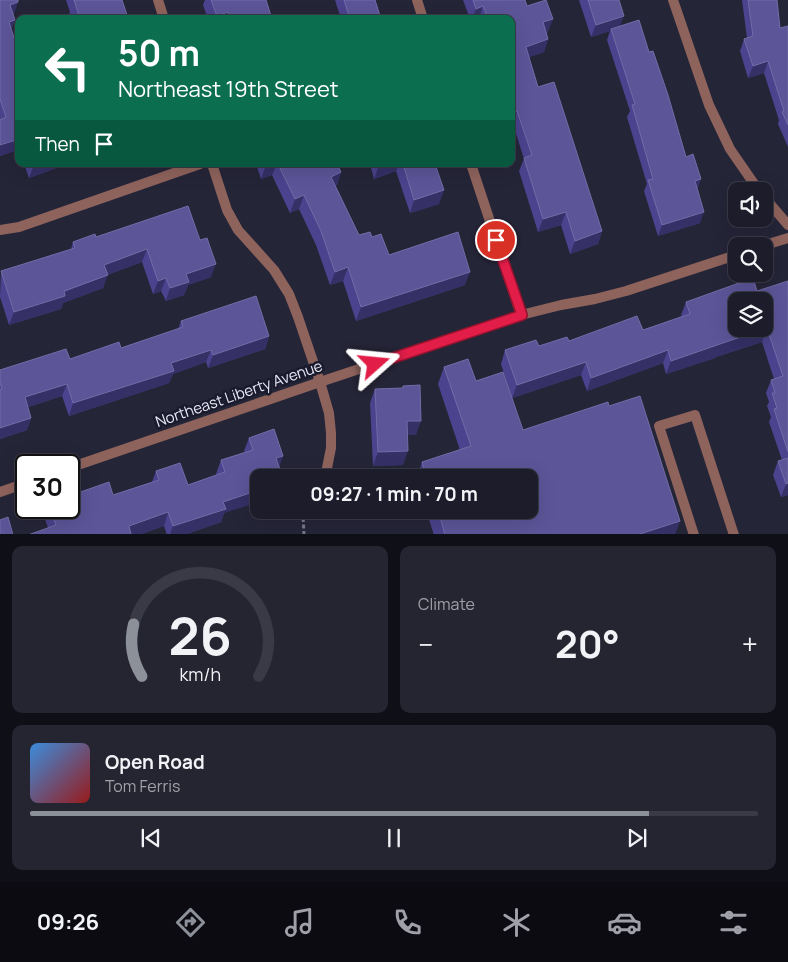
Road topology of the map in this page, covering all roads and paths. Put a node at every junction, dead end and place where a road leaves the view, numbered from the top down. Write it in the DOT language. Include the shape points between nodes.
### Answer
graph roads {
  1 [pos="158,0"];
  2 [pos="416,0"];
  3 [pos="673,0"];
  4 [pos="163,15"];
  5 [pos="422,15"];
  6 [pos="191,167"];
  7 [pos="213,167"];
  8 [pos="472,167"];
  9 [pos="754,182"];
  10 [pos="773,208"];
  11 [pos="788,225"];
  12 [pos="0,230"];
  13 [pos="788,238"];
  14 [pos="773,243"];
  15 [pos="728,258"];
  16 [pos="522,315"];
  17 [pos="320,382"];
  18 [pos="80,464"];
  19 [pos="327,469"];
  20 [pos="15,487"];
  21 [pos="0,492"];
  22 [pos="303,519"];
  23 [pos="304,534"];
  24 [pos="694,534"];
  25 [pos="734,534"];
  1 -- 4 [label="street"];
  2 -- 5 [label="street"];
  3 -- 9 [label="street" via="709,105 730,149"];
  6 -- 12 [label="street" via="19,227"];
  7 -- 17 [label="street" via="227,210 238,230 274,270 289,294"];
  8 -- 16 [label="street"];
  10 -- 11 [label="street"];
  13 -- 14 [label="street"];
  15 -- 16 [label="street, Northeast Liberty Avenue" via="626,291"];
  16 -- 17 [label="street, Northeast Liberty Avenue"];
  17 -- 18 [label="street, Northeast Liberty Avenue"];
  17 -- 19 [label="street" via="331,433"];
  20 -- 21 [label="street"];
  22 -- 23 [label="path"];
  24 -- 25 [label="street" via="659,426 695,415"];
}
